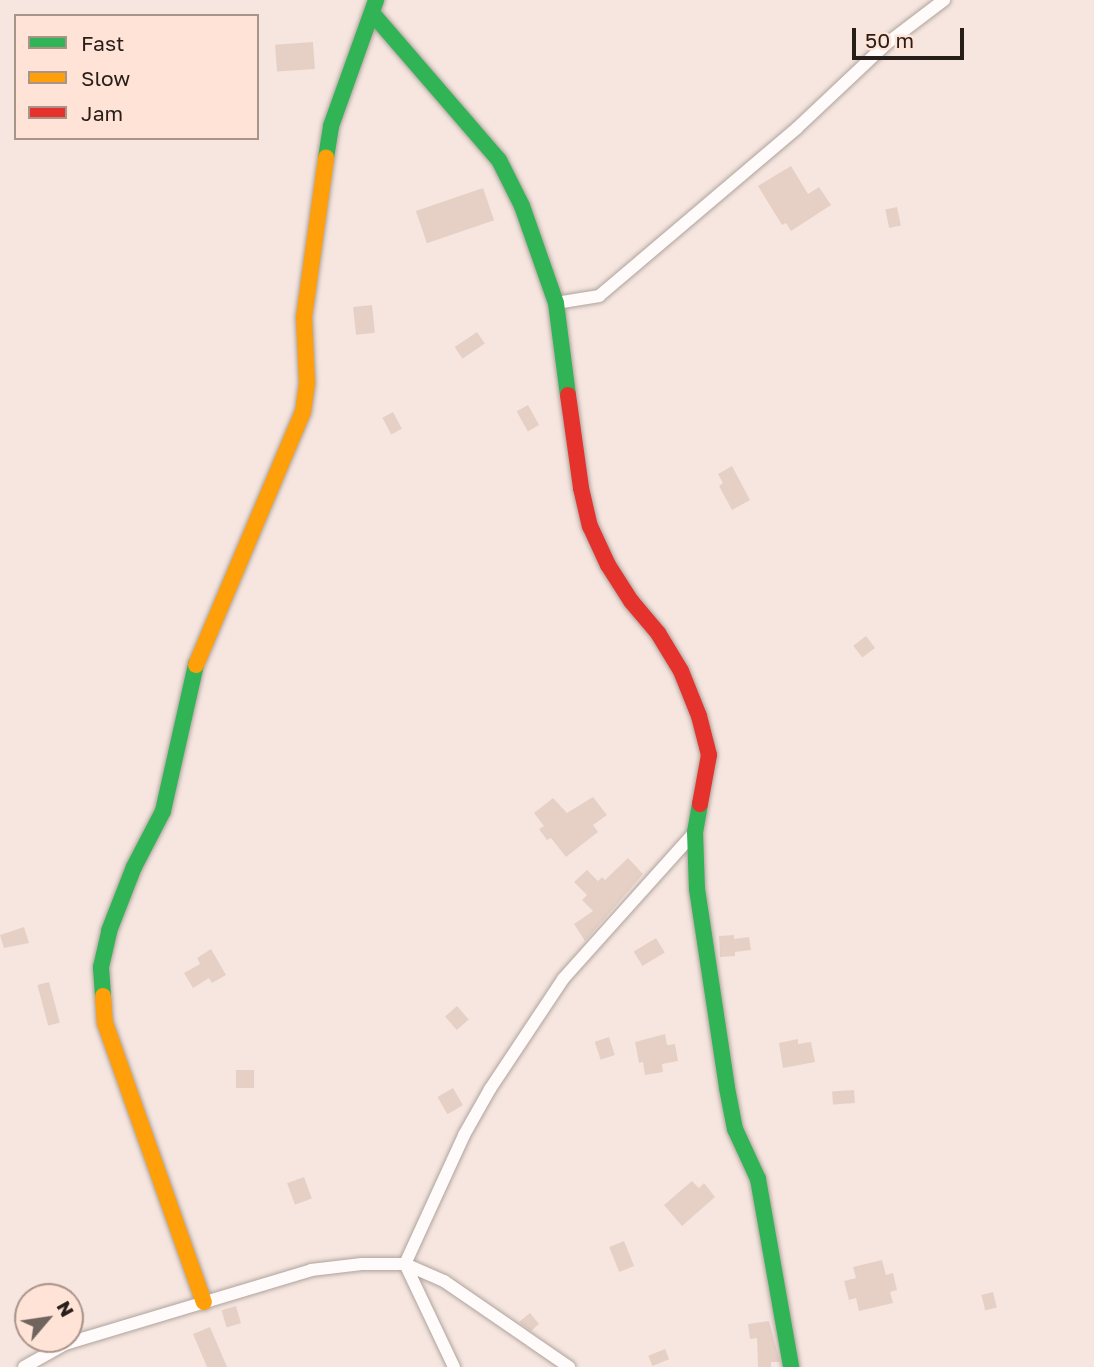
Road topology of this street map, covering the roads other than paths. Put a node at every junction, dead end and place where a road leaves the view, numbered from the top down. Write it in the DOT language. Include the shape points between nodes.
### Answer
graph roads {
  1 [pos="944,0"];
  2 [pos="374,4"];
  3 [pos="556,303"];
  4 [pos="695,832"];
  5 [pos="405,1264"];
  6 [pos="204,1302"];
  7 [pos="24,1367"];
  8 [pos="454,1367"];
  9 [pos="569,1367"];
  10 [pos="791,1367"];
  1 -- 3 [label="street" via="886,44 797,128 598,296"];
  2 -- 3 [label="street" via="499,160 534,235"];
  2 -- 6 [label="street" via="331,126 304,317 307,383 303,412 196,663 163,811 134,867 109,930 101,967 106,1023"];
  3 -- 4 [label="street" via="590,526 625,592 681,671 699,716 709,755"];
  4 -- 5 [label="street" via="563,979 464,1135"];
  4 -- 10 [label="street" via="697,888 727,1087 735,1129 758,1179"];
  5 -- 6 [label="street" via="311,1270"];
  5 -- 8 [label="street"];
  5 -- 9 [label="street" via="444,1281"];
  6 -- 7 [label="street" via="65,1344"];
}
